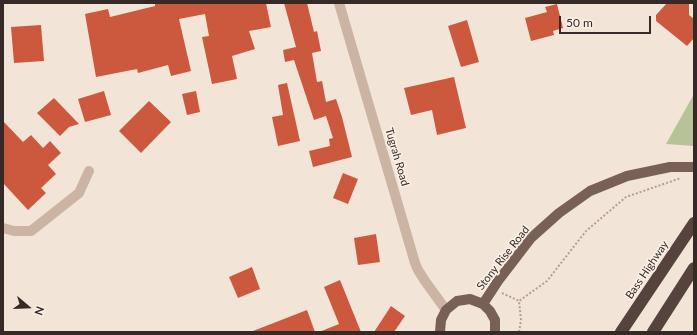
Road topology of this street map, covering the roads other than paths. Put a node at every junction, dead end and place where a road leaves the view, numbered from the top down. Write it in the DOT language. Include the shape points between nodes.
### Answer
graph roads {
  1 [pos="340,3"];
  2 [pos="694,167"];
  3 [pos="89,171"];
  4 [pos="694,222"];
  5 [pos="3,228"];
  6 [pos="694,268"];
  7 [pos="483,304"];
  8 [pos="446,310"];
  9 [pos="440,332"];
  10 [pos="495,332"];
  11 [pos="621,332"];
  12 [pos="653,332"];
  1 -- 8 [label="street, Tugrah Road" via="416,266"];
  2 -- 7 [label="main road, Stony Rise Road" via="670,167 627,176 590,192 559,213 531,238"];
  3 -- 5 [label="street" via="79,193 31,232"];
  4 -- 11 [label="highway, Bass Highway"];
  6 -- 12 [label="highway"];
  7 -- 8 [label="main road" via="470,299 461,300"];
  7 -- 10 [label="main road" via="493,315"];
  8 -- 9 [label="main road" via="441,320"];
}
